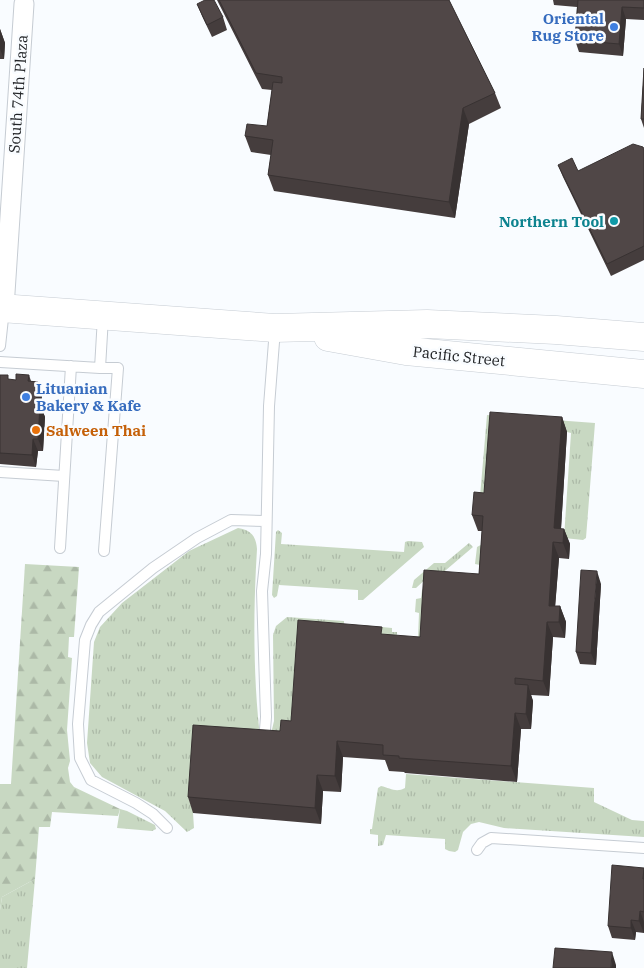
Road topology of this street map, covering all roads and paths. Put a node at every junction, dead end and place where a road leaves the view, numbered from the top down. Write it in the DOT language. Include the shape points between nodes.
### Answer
graph roads {
  1 [pos="24,2"];
  2 [pos="2,308"];
  3 [pos="104,315"];
  4 [pos="275,328"];
  5 [pos="644,337"];
  6 [pos="0,346"];
  7 [pos="0,362"];
  8 [pos="72,366"];
  9 [pos="100,368"];
  10 [pos="644,374"];
  11 [pos="0,472"];
  12 [pos="64,476"];
  13 [pos="266,521"];
  14 [pos="60,548"];
  15 [pos="104,551"];
  16 [pos="263,745"];
  17 [pos="167,828"];
  18 [pos="644,848"];
  19 [pos="477,850"];
  1 -- 2 [label="street, South 74th Plaza"];
  2 -- 3 [label="main road, Pacific Street"];
  2 -- 6 [label="lane"];
  3 -- 4 [label="main road, Pacific Street"];
  3 -- 9 [label="lane"];
  4 -- 5 [label="main road, Pacific Street" via="427,324"];
  4 -- 10 [label="main road, Pacific Street" via="406,351"];
  4 -- 13 [label="lane"];
  7 -- 8 [label="lane"];
  8 -- 9 [label="lane"];
  8 -- 12 [label="lane"];
  9 -- 15 [label="lane" via="118,368"];
  11 -- 12 [label="lane"];
  12 -- 14 [label="lane"];
  13 -- 16 [label="lane" via="262,591 266,717"];
  13 -- 17 [label="lane" via="231,520 197,538 153,568 99,612 85,640 78,724 80,758 91,780 136,803"];
  18 -- 19 [label="lane" via="491,838 482,842"];
}
